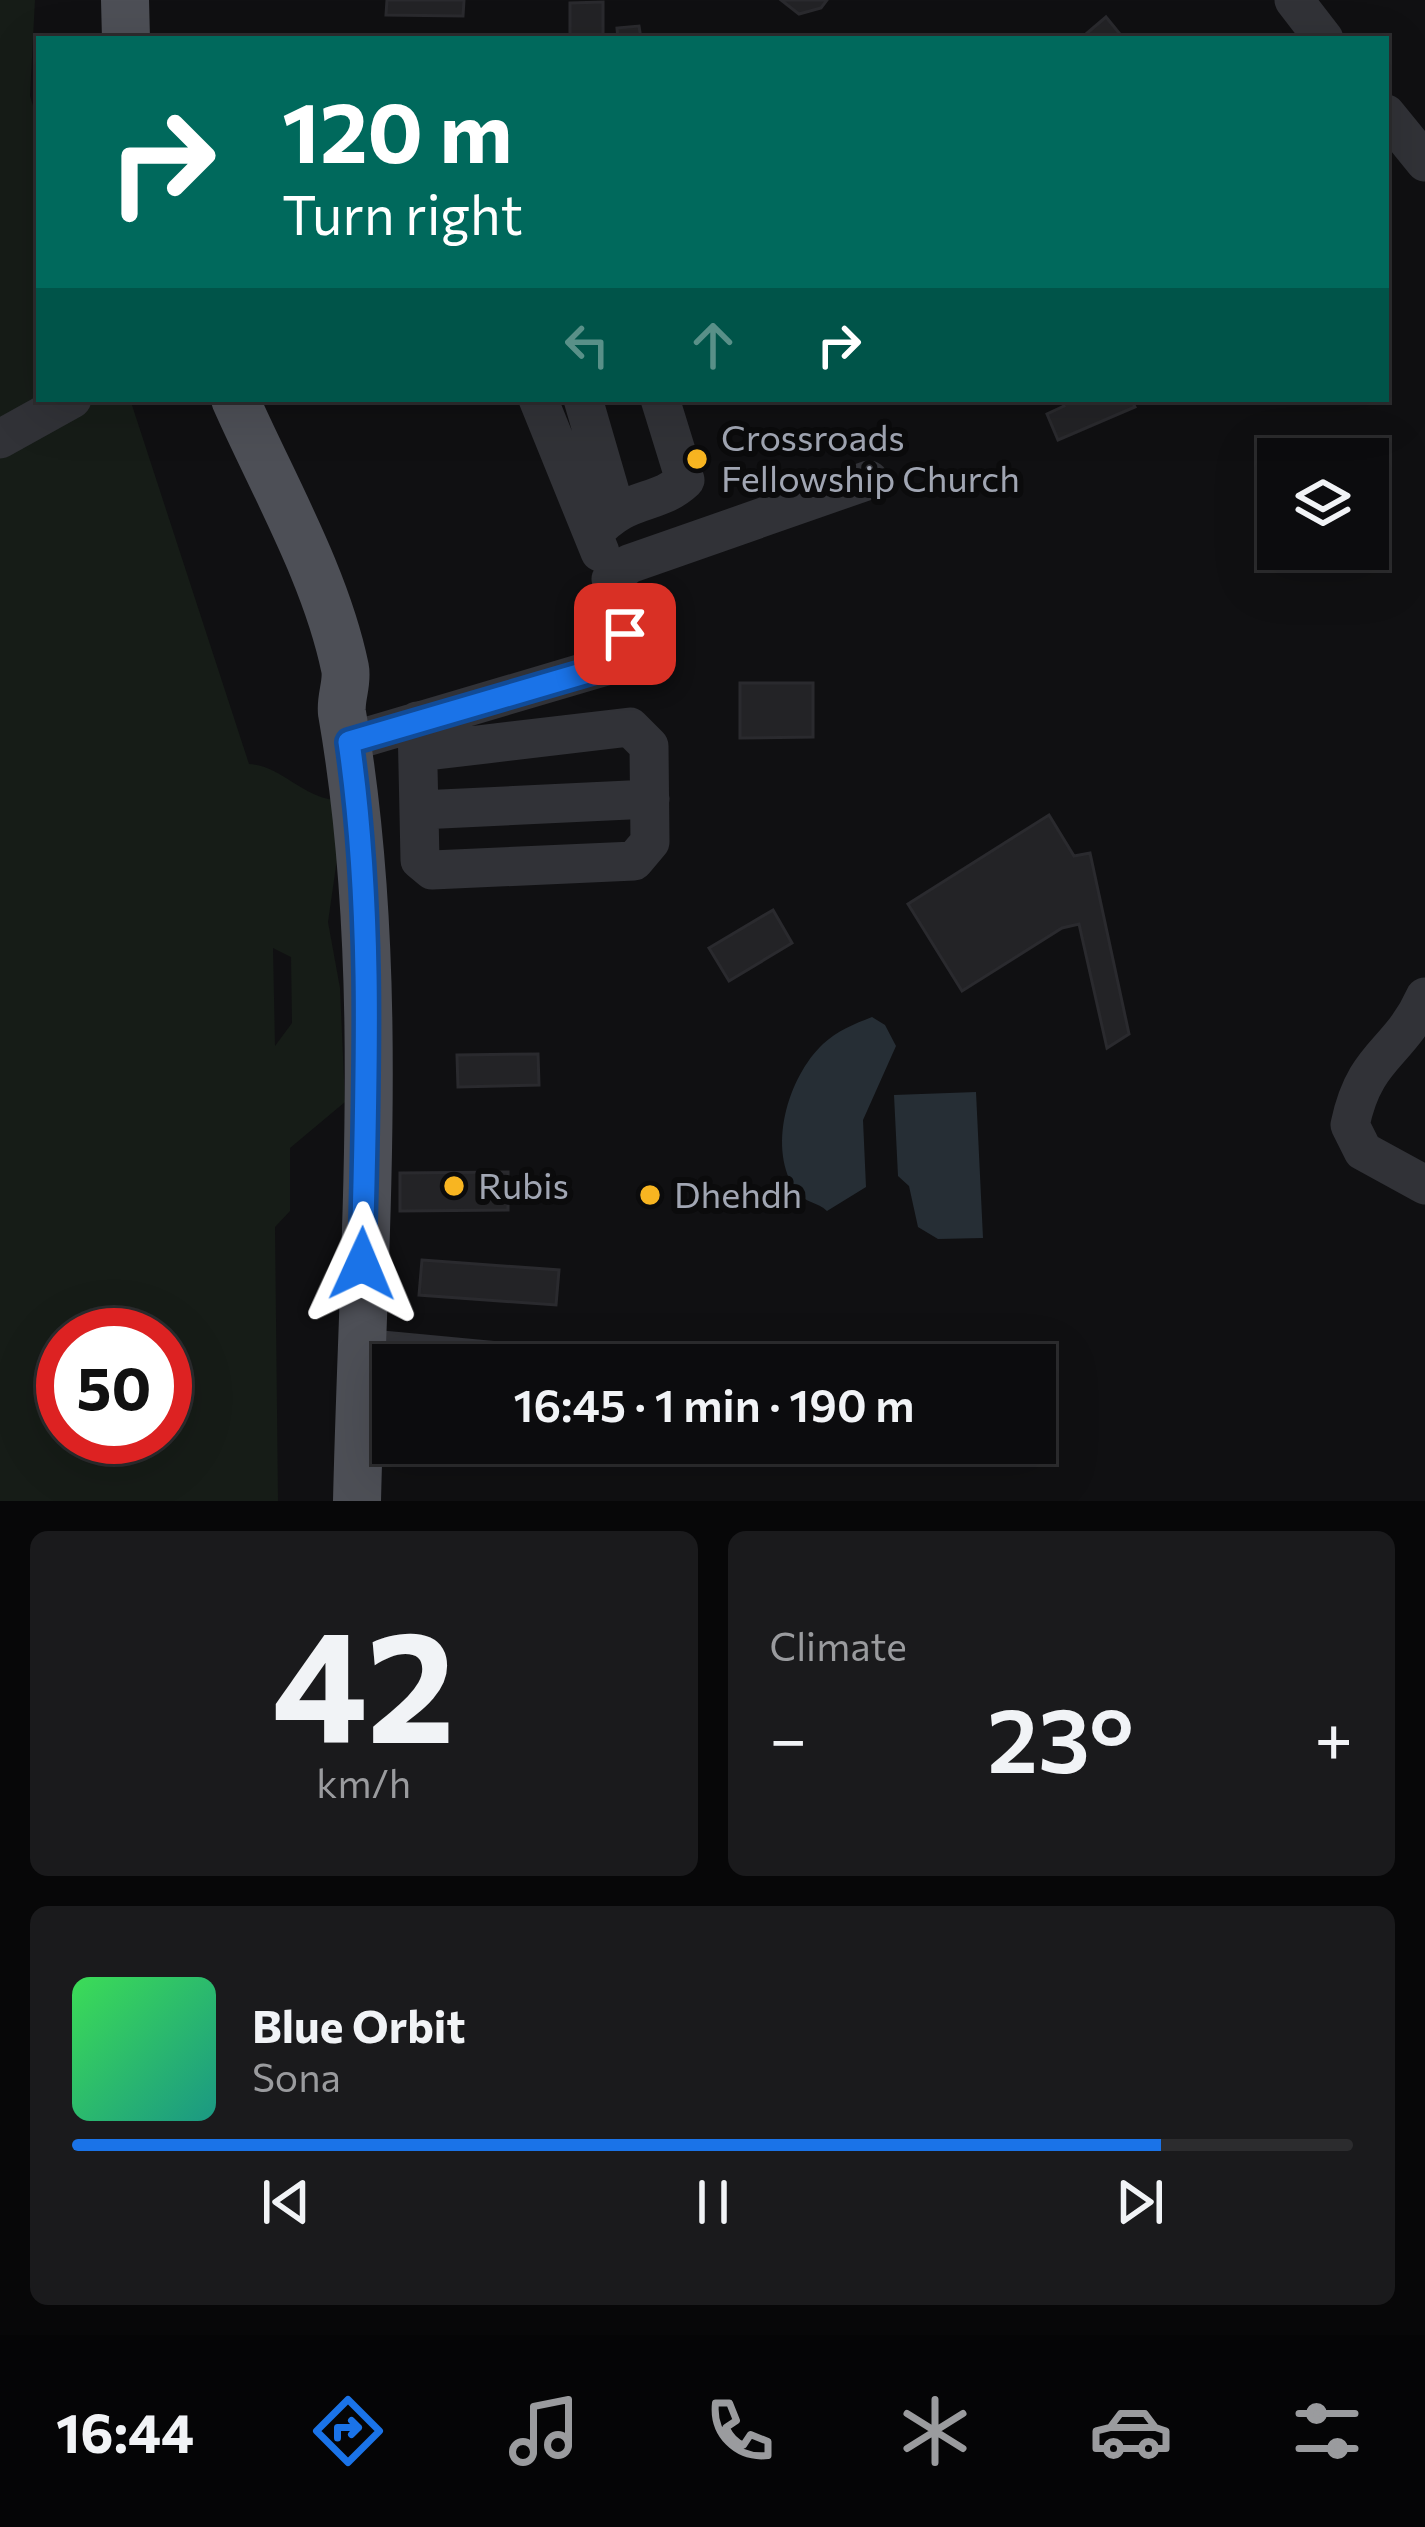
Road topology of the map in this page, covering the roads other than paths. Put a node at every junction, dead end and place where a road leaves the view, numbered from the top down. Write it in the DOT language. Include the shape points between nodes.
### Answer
graph roads {
  1 [pos="102,0"];
  2 [pos="125,0"];
  3 [pos="1294,0"];
  4 [pos="105,36"];
  5 [pos="126,36"];
  6 [pos="1322,36"];
  7 [pos="1389,118"];
  8 [pos="1425,162"];
  9 [pos="67,402"];
  10 [pos="208,402"];
  11 [pos="237,402"];
  12 [pos="540,402"];
  13 [pos="584,402"];
  14 [pos="661,402"];
  15 [pos="0,439"];
  16 [pos="869,480"];
  17 [pos="604,522"];
  18 [pos="611,579"];
  19 [pos="345,724"];
  20 [pos="418,737"];
  21 [pos="650,799"];
  22 [pos="420,810"];
  23 [pos="1425,997"];
  24 [pos="1425,1185"];
  25 [pos="360,1348"];
  26 [pos="372,1349"];
  27 [pos="357,1501"];
  1 -- 4 [label="main road"];
  2 -- 5 [label="main road"];
  3 -- 6 [label="street"];
  7 -- 8 [label="street"];
  9 -- 15 [label="street"];
  10 -- 19 [label="main road"];
  11 -- 19 [label="main road" via="346,672"];
  12 -- 17 [label="street"];
  13 -- 17 [label="street"];
  14 -- 17 [label="street" via="685,480"];
  16 -- 18 [label="street" via="629,564"];
  17 -- 18 [label="street"];
  18 -- 20 [label="street" via="625,634 606,666"];
  19 -- 20 [label="street"];
  19 -- 25 [label="main road" via="361,824 365,955"];
  20 -- 21 [label="street" via="630,727 649,746"];
  20 -- 22 [label="street"];
  21 -- 22 [label="street"];
  21 -- 22 [label="street" via="650,842 634,861 432,870 420,860"];
  23 -- 24 [label="street" via="1369,1066 1350,1125 1363,1151"];
  25 -- 26 [label="street"];
  25 -- 27 [label="main road"];
}
